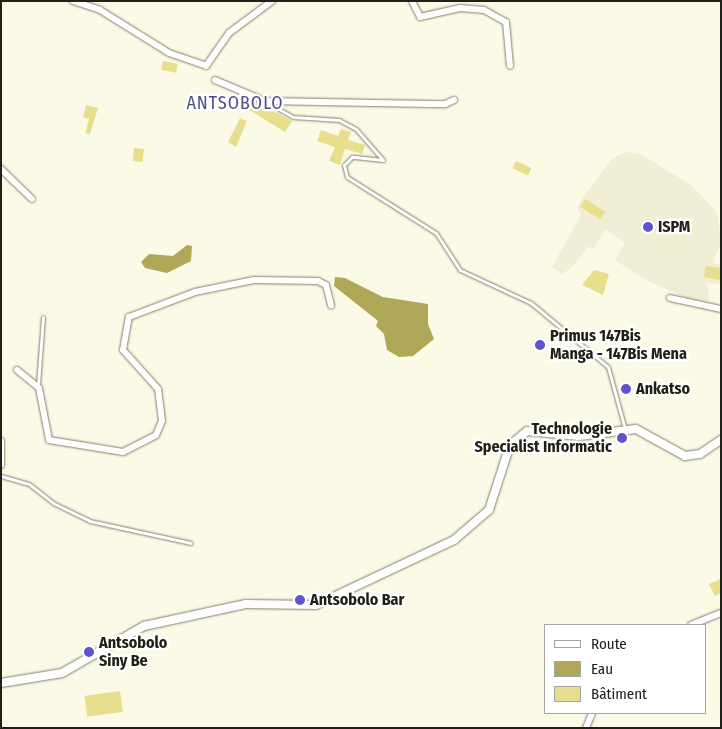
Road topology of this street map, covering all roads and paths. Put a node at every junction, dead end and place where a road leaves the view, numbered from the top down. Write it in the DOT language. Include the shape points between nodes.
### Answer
graph roads {
  1 [pos="73,1"];
  2 [pos="272,1"];
  3 [pos="412,1"];
  4 [pos="510,66"];
  5 [pos="215,80"];
  6 [pos="454,100"];
  7 [pos="265,101"];
  8 [pos="1,169"];
  9 [pos="32,198"];
  10 [pos="670,298"];
  11 [pos="331,305"];
  12 [pos="721,309"];
  13 [pos="43,318"];
  14 [pos="17,370"];
  15 [pos="39,388"];
  16 [pos="625,429"];
  17 [pos="721,440"];
  18 [pos="1,441"];
  19 [pos="1,465"];
  20 [pos="1,476"];
  21 [pos="191,544"];
  22 [pos="721,613"];
  23 [pos="694,624"];
  24 [pos="1,683"];
  25 [pos="592,714"];
  26 [pos="586,728"];
  1 -- 2 [label="street" via="100,10 169,53 206,66 229,33"];
  3 -- 4 [label="street" via="420,17 460,8 484,10 506,22"];
  5 -- 7 [label="street"];
  6 -- 7 [label="street" via="445,104"];
  7 -- 16 [label="lane" via="293,116 339,120 356,129 383,160 352,157 344,165 347,177 436,233 460,270 531,303 608,367"];
  8 -- 9 [label="street"];
  10 -- 12 [label="street"];
  11 -- 15 [label="street" via="326,285 318,281 254,280 194,292 129,317 123,350 158,389 162,421 161,430 135,449 111,452 49,440"];
  13 -- 15 [label="lane"];
  14 -- 15 [label="street"];
  16 -- 17 [label="street" via="645,432 685,456 700,454"];
  16 -- 24 [label="street" via="579,436 537,429 518,435 510,445 496,498 479,520 454,540 323,602 301,607 246,604 144,626 62,673"];
  18 -- 19 [label="street"];
  20 -- 21 [label="lane" via="29,484 53,504 90,521"];
  22 -- 23 [label="street"];
  25 -- 26 [label="street"];
}
